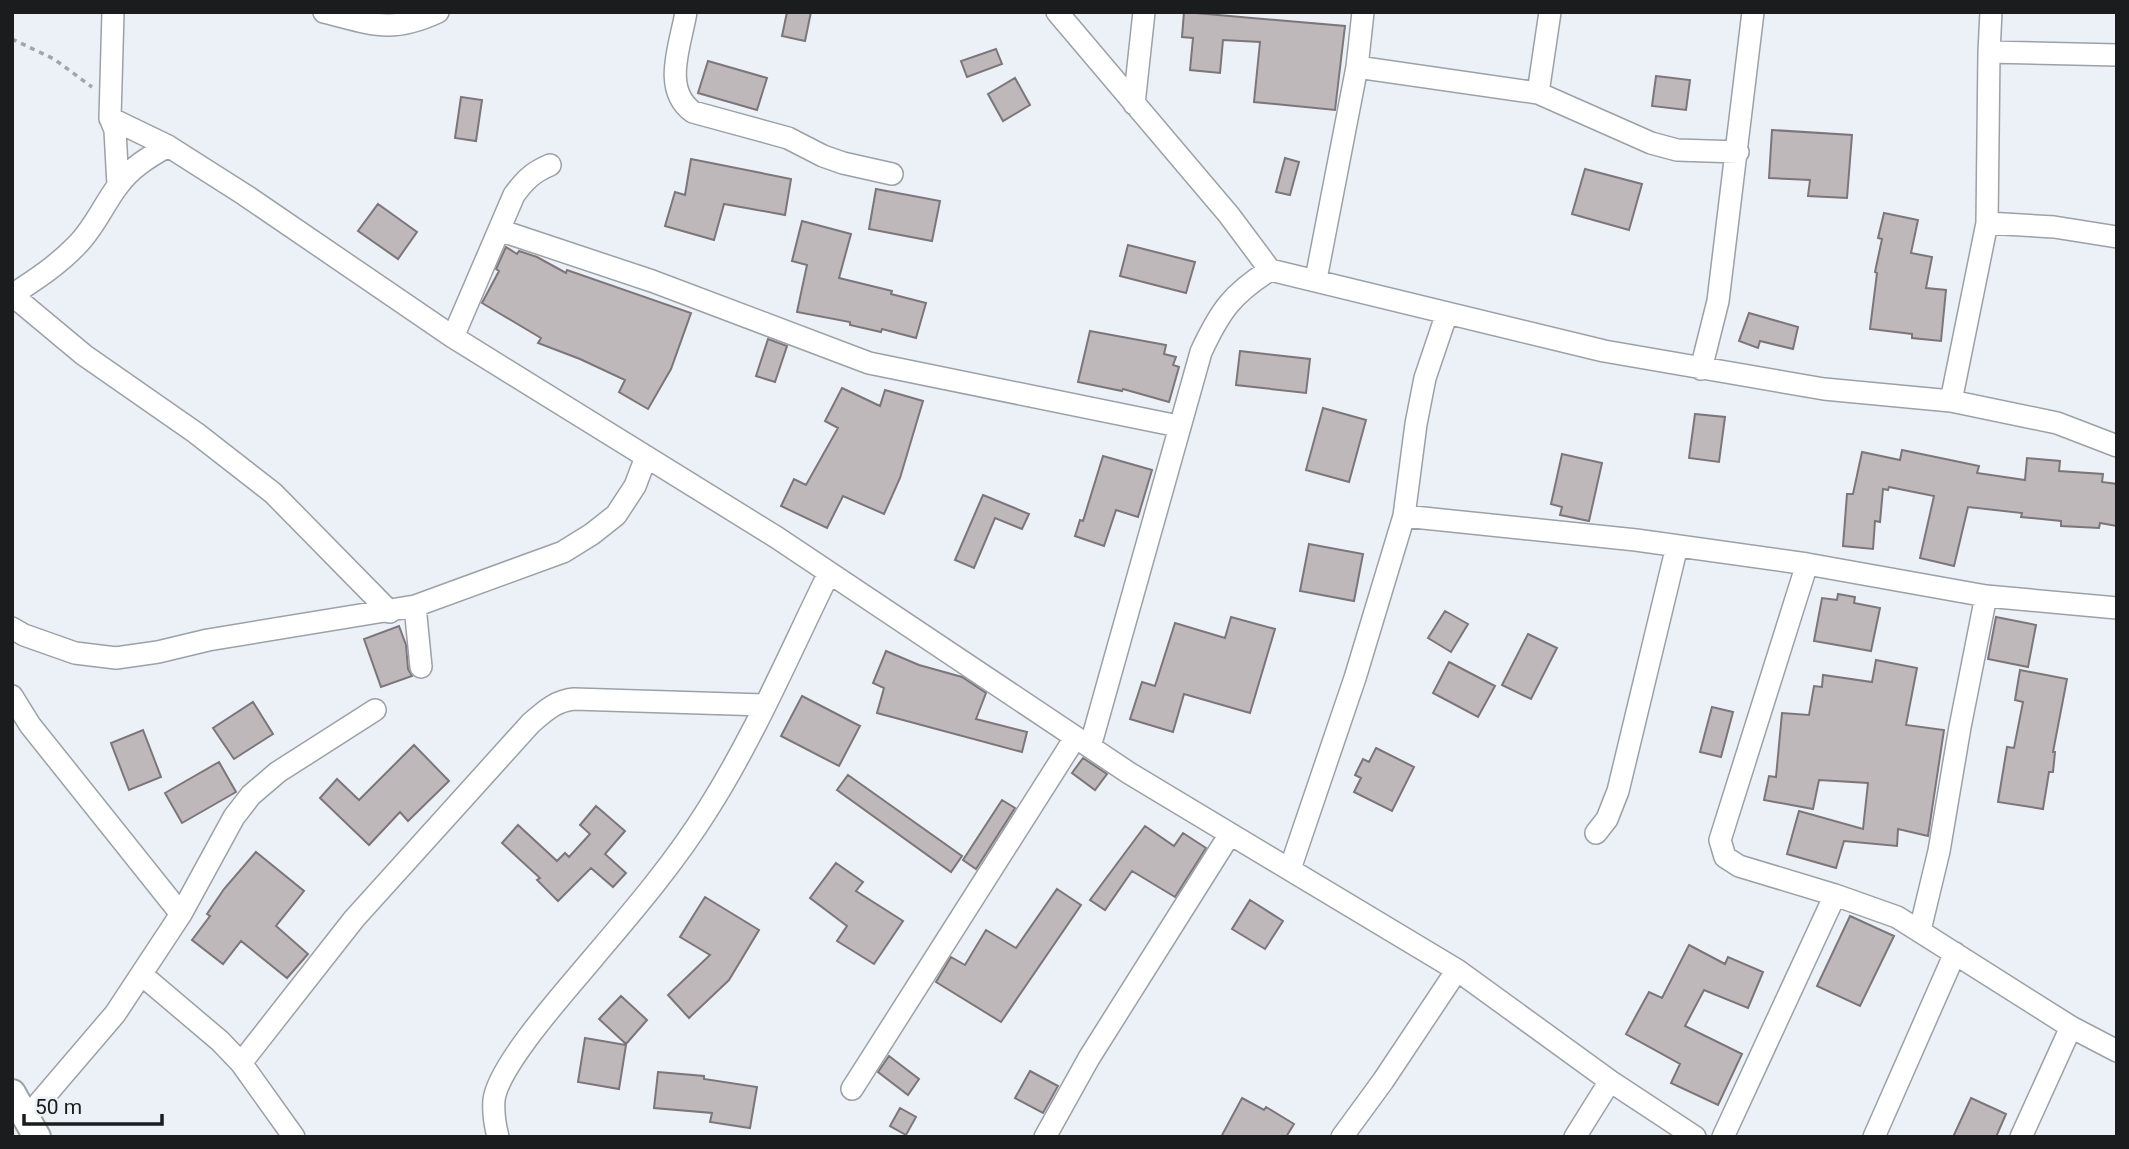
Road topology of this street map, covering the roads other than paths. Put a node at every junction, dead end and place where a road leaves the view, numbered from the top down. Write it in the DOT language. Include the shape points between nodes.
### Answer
graph roads {
  1 [pos="113,12"];
  2 [pos="324,12"];
  3 [pos="438,12"];
  4 [pos="686,12"];
  5 [pos="1057,12"];
  6 [pos="1144,12"];
  7 [pos="1363,12"];
  8 [pos="1550,12"];
  9 [pos="1753,12"];
  10 [pos="1991,12"];
  11 [pos="1989,52"];
  12 [pos="2117,55"];
  13 [pos="1357,67"];
  14 [pos="1538,93"];
  15 [pos="1134,104"];
  16 [pos="111,110"];
  17 [pos="168,146"];
  18 [pos="1738,152"];
  19 [pos="550,164"];
  20 [pos="892,174"];
  21 [pos="118,186"];
  22 [pos="1987,223"];
  23 [pos="499,230"];
  24 [pos="2117,237"];
  25 [pos="1270,270"];
  26 [pos="1315,279"];
  27 [pos="1447,313"];
  28 [pos="453,337"];
  29 [pos="1701,369"];
  30 [pos="1951,401"];
  31 [pos="1178,426"];
  32 [pos="2117,446"];
  33 [pos="646,457"];
  34 [pos="1404,516"];
  35 [pos="1677,546"];
  36 [pos="1807,564"];
  37 [pos="829,573"];
  38 [pos="1986,596"];
  39 [pos="415,606"];
  40 [pos="2117,608"];
  41 [pos="390,612"];
  42 [pos="12,628"];
  43 [pos="421,667"];
  44 [pos="12,696"];
  45 [pos="764,705"];
  46 [pos="375,710"];
  47 [pos="1083,743"];
  48 [pos="1596,833"];
  49 [pos="1230,834"];
  50 [pos="1290,869"];
  51 [pos="1835,895"];
  52 [pos="181,914"];
  53 [pos="1920,930"];
  54 [pos="1955,953"];
  55 [pos="1457,970"];
  56 [pos="142,975"];
  57 [pos="2071,1027"];
  58 [pos="2117,1051"];
  59 [pos="241,1063"];
  60 [pos="1610,1081"];
  61 [pos="852,1088"];
  62 [pos="12,1093"];
  63 [pos="32,1127"];
  64 [pos="294,1137"];
  65 [pos="498,1137"];
  66 [pos="1045,1137"];
  67 [pos="1342,1137"];
  68 [pos="1575,1137"];
  69 [pos="1695,1137"];
  70 [pos="1723,1137"];
  71 [pos="1874,1137"];
  72 [pos="2021,1137"];
  1 -- 16 [label="street"];
  2 -- 3 [label="street" via="380,26 398,26"];
  4 -- 20 [label="street" via="674,81 685,106 788,138 843,163"];
  5 -- 15 [label="street"];
  6 -- 15 [label="street"];
  7 -- 13 [label="street"];
  8 -- 14 [label="street"];
  9 -- 18 [label="street"];
  10 -- 11 [label="street"];
  11 -- 12 [label="street"];
  11 -- 22 [label="street"];
  13 -- 14 [label="street"];
  13 -- 26 [label="street"];
  14 -- 18 [label="street" via="1651,143 1677,150"];
  15 -- 25 [label="street"];
  16 -- 17 [label="street"];
  16 -- 21 [label="street"];
  17 -- 21 [label="street" via="134,167"];
  17 -- 28 [label="street"];
  18 -- 29 [label="street" via="1718,301"];
  19 -- 23 [label="street" via="525,179"];
  21 -- 41 [label="street" via="76,246 12,295 84,355 273,493"];
  22 -- 24 [label="street"];
  22 -- 30 [label="street"];
  23 -- 28 [label="street"];
  23 -- 31 [label="street" via="652,281 869,363"];
  25 -- 26 [label="street"];
  25 -- 31 [label="street" via="1238,292 1214,323"];
  26 -- 27 [label="street"];
  27 -- 29 [label="street"];
  27 -- 34 [label="street" via="1425,378"];
  28 -- 33 [label="street"];
  29 -- 30 [label="street" via="1824,389"];
  30 -- 32 [label="street" via="2057,423"];
  31 -- 47 [label="street"];
  33 -- 37 [label="street"];
  33 -- 39 [label="street" via="635,486 616,515 592,534 563,552"];
  34 -- 35 [label="street"];
  34 -- 50 [label="street"];
  35 -- 36 [label="street"];
  35 -- 48 [label="street" via="1618,791"];
  36 -- 38 [label="street"];
  36 -- 51 [label="street" via="1720,840 1724,858 1739,866"];
  37 -- 45 [label="street"];
  37 -- 47 [label="street"];
  38 -- 40 [label="street"];
  38 -- 53 [label="street"];
  39 -- 41 [label="street"];
  39 -- 43 [label="street"];
  41 -- 42 [label="street" via="208,639 125,657 75,653"];
  44 -- 52 [label="street"];
  45 -- 59 [label="street" via="574,699 549,707 354,919"];
  45 -- 65 [label="street" via="699,822 505,1072 494,1097"];
  46 -- 52 [label="street" via="278,772 251,795"];
  47 -- 49 [label="street"];
  47 -- 61 [label="street"];
  49 -- 50 [label="street"];
  49 -- 66 [label="street" via="1088,1058"];
  50 -- 55 [label="street"];
  51 -- 53 [label="street" via="1896,916"];
  51 -- 70 [label="street"];
  52 -- 56 [label="street"];
  53 -- 54 [label="street"];
  54 -- 57 [label="street"];
  54 -- 71 [label="street"];
  55 -- 60 [label="street"];
  55 -- 67 [label="street"];
  56 -- 59 [label="street"];
  56 -- 63 [label="street"];
  57 -- 58 [label="street"];
  57 -- 72 [label="street"];
  59 -- 64 [label="street"];
  60 -- 68 [label="street"];
  60 -- 69 [label="street"];
  62 -- 63 [label="street"];
}
